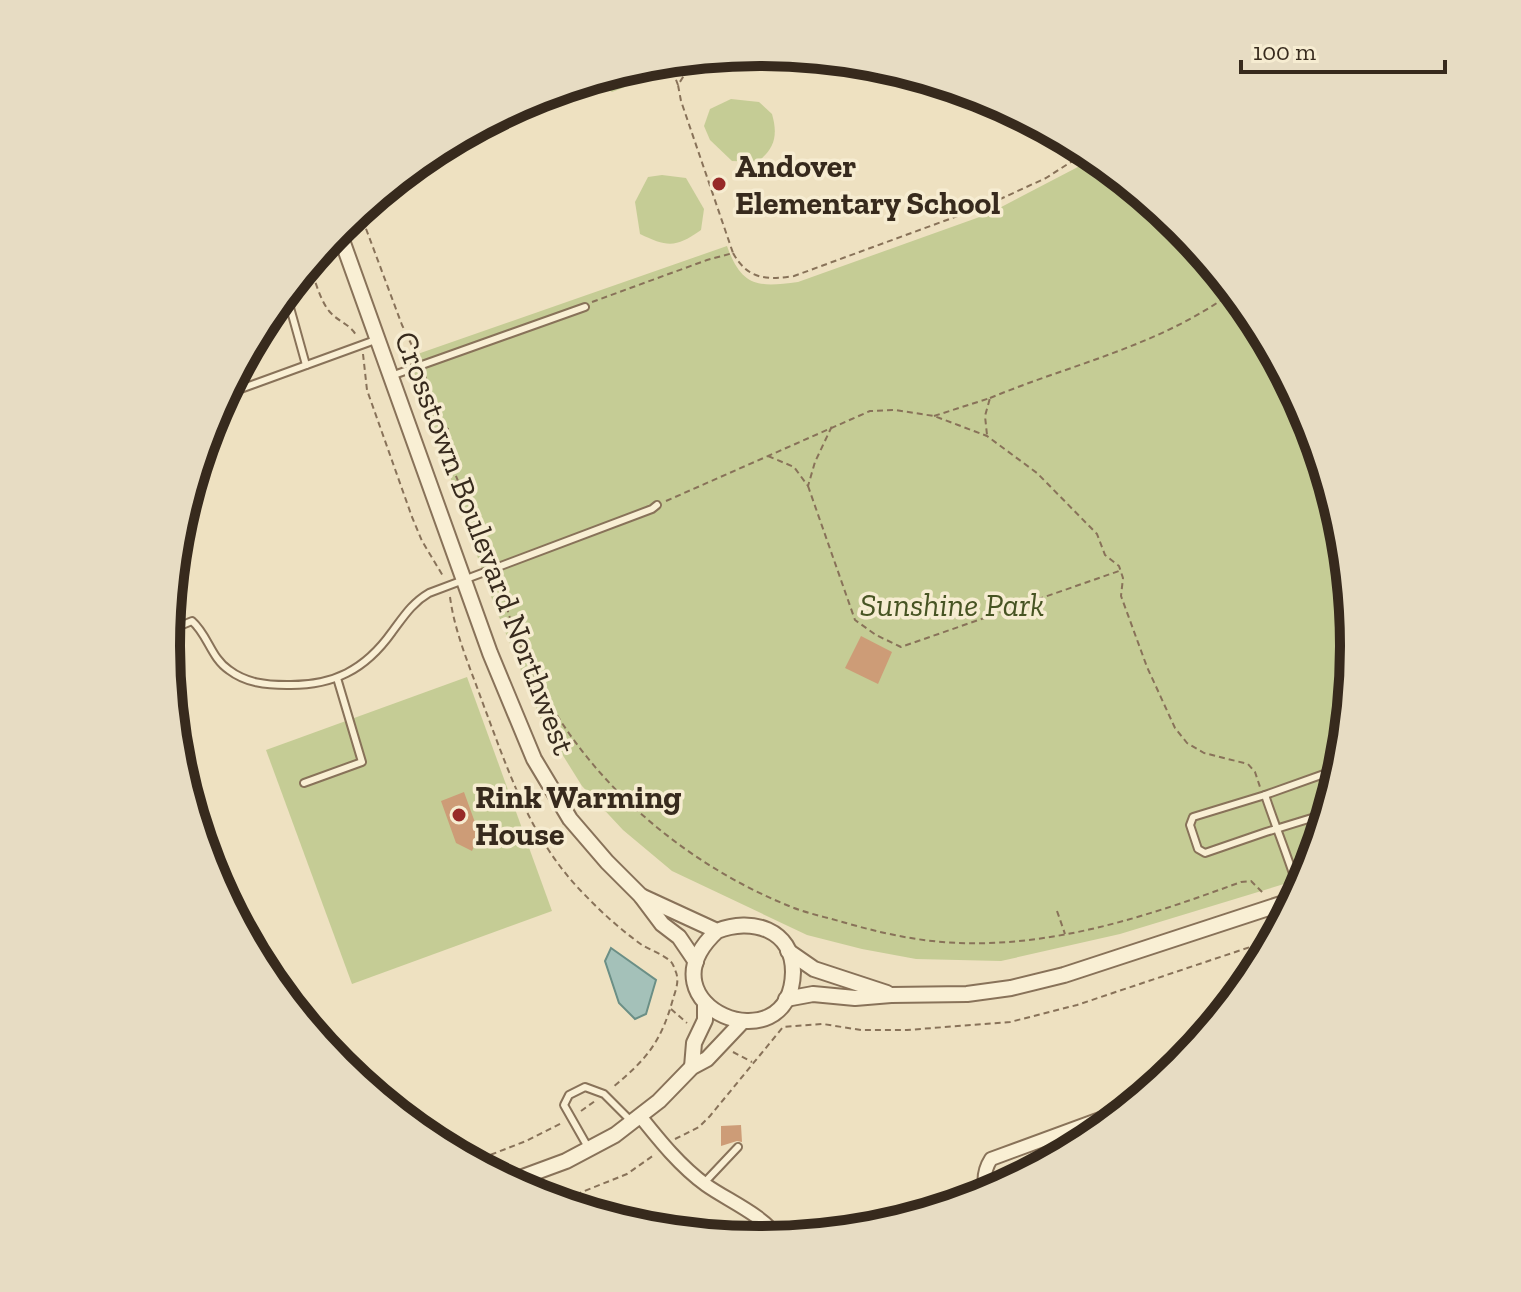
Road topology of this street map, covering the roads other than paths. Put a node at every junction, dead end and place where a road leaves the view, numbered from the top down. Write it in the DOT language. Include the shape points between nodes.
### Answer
graph roads {
  1 [pos="343,243"];
  2 [pos="290,307"];
  3 [pos="585,307"];
  4 [pos="378,339"];
  5 [pos="306,365"];
  6 [pos="391,376"];
  7 [pos="240,389"];
  8 [pos="657,505"];
  9 [pos="464,580"];
  10 [pos="181,626"];
  11 [pos="337,678"];
  12 [pos="1326,773"];
  13 [pos="304,783"];
  14 [pos="1265,795"];
  15 [pos="1314,817"];
  16 [pos="1276,830"];
  17 [pos="1294,874"];
  18 [pos="641,896"];
  19 [pos="1280,904"];
  20 [pos="717,931"];
  21 [pos="788,951"];
  22 [pos="696,962"];
  23 [pos="891,995"];
  24 [pos="786,999"];
  25 [pos="705,1003"];
  26 [pos="742,1022"];
  27 [pos="692,1067"];
  28 [pos="636,1119"];
  29 [pos="1091,1122"];
  30 [pos="738,1147"];
  31 [pos="589,1149"];
  32 [pos="526,1176"];
  33 [pos="985,1181"];
  34 [pos="704,1183"];
  35 [pos="765,1226"];
  1 -- 4 [label="street, Crosstown Boulevard Northwest"];
  2 -- 5 [label="lane"];
  3 -- 6 [label="lane"];
  4 -- 5 [label="lane"];
  4 -- 6 [label="street, Crosstown Boulevard Northwest"];
  5 -- 7 [label="lane"];
  6 -- 9 [label="street, Crosstown Boulevard Northwest"];
  8 -- 9 [label="lane"];
  9 -- 11 [label="lane" via="418,599 375,653 355,671"];
  9 -- 18 [label="street, Crosstown Boulevard Northwest" via="505,694 541,773 570,819"];
  10 -- 11 [label="lane" via="192,621 215,657 253,683 292,685"];
  11 -- 13 [label="lane" via="362,762"];
  12 -- 14 [label="lane"];
  14 -- 16 [label="lane"];
  14 -- 16 [label="lane" via="1193,817 1190,825 1198,849 1205,853"];
  15 -- 16 [label="lane"];
  16 -- 17 [label="lane"];
  18 -- 20 [label="street, Crosstown Boulevard Northwest"];
  18 -- 22 [label="street, Crosstown Boulevard Northwest"];
  19 -- 23 [label="street" via="1039,982 967,994"];
  20 -- 21 [label="street" via="749,923 779,937"];
  20 -- 22 [label="street"];
  21 -- 23 [label="street" via="814,969"];
  21 -- 24 [label="street" via="793,967"];
  22 -- 25 [label="street, Crosstown Boulevard Northwest" via="697,989"];
  23 -- 24 [label="street"];
  24 -- 26 [label="street" via="762,1019"];
  25 -- 26 [label="street" via="716,1014"];
  25 -- 27 [label="street"];
  26 -- 27 [label="street" via="707,1059"];
  27 -- 28 [label="street"];
  28 -- 31 [label="street"];
  28 -- 31 [label="lane" via="604,1094 585,1087 569,1095 564,1105"];
  28 -- 34 [label="street"];
  29 -- 33 [label="street" via="991,1159"];
  30 -- 34 [label="lane"];
  31 -- 32 [label="street"];
  34 -- 35 [label="street"];
}
